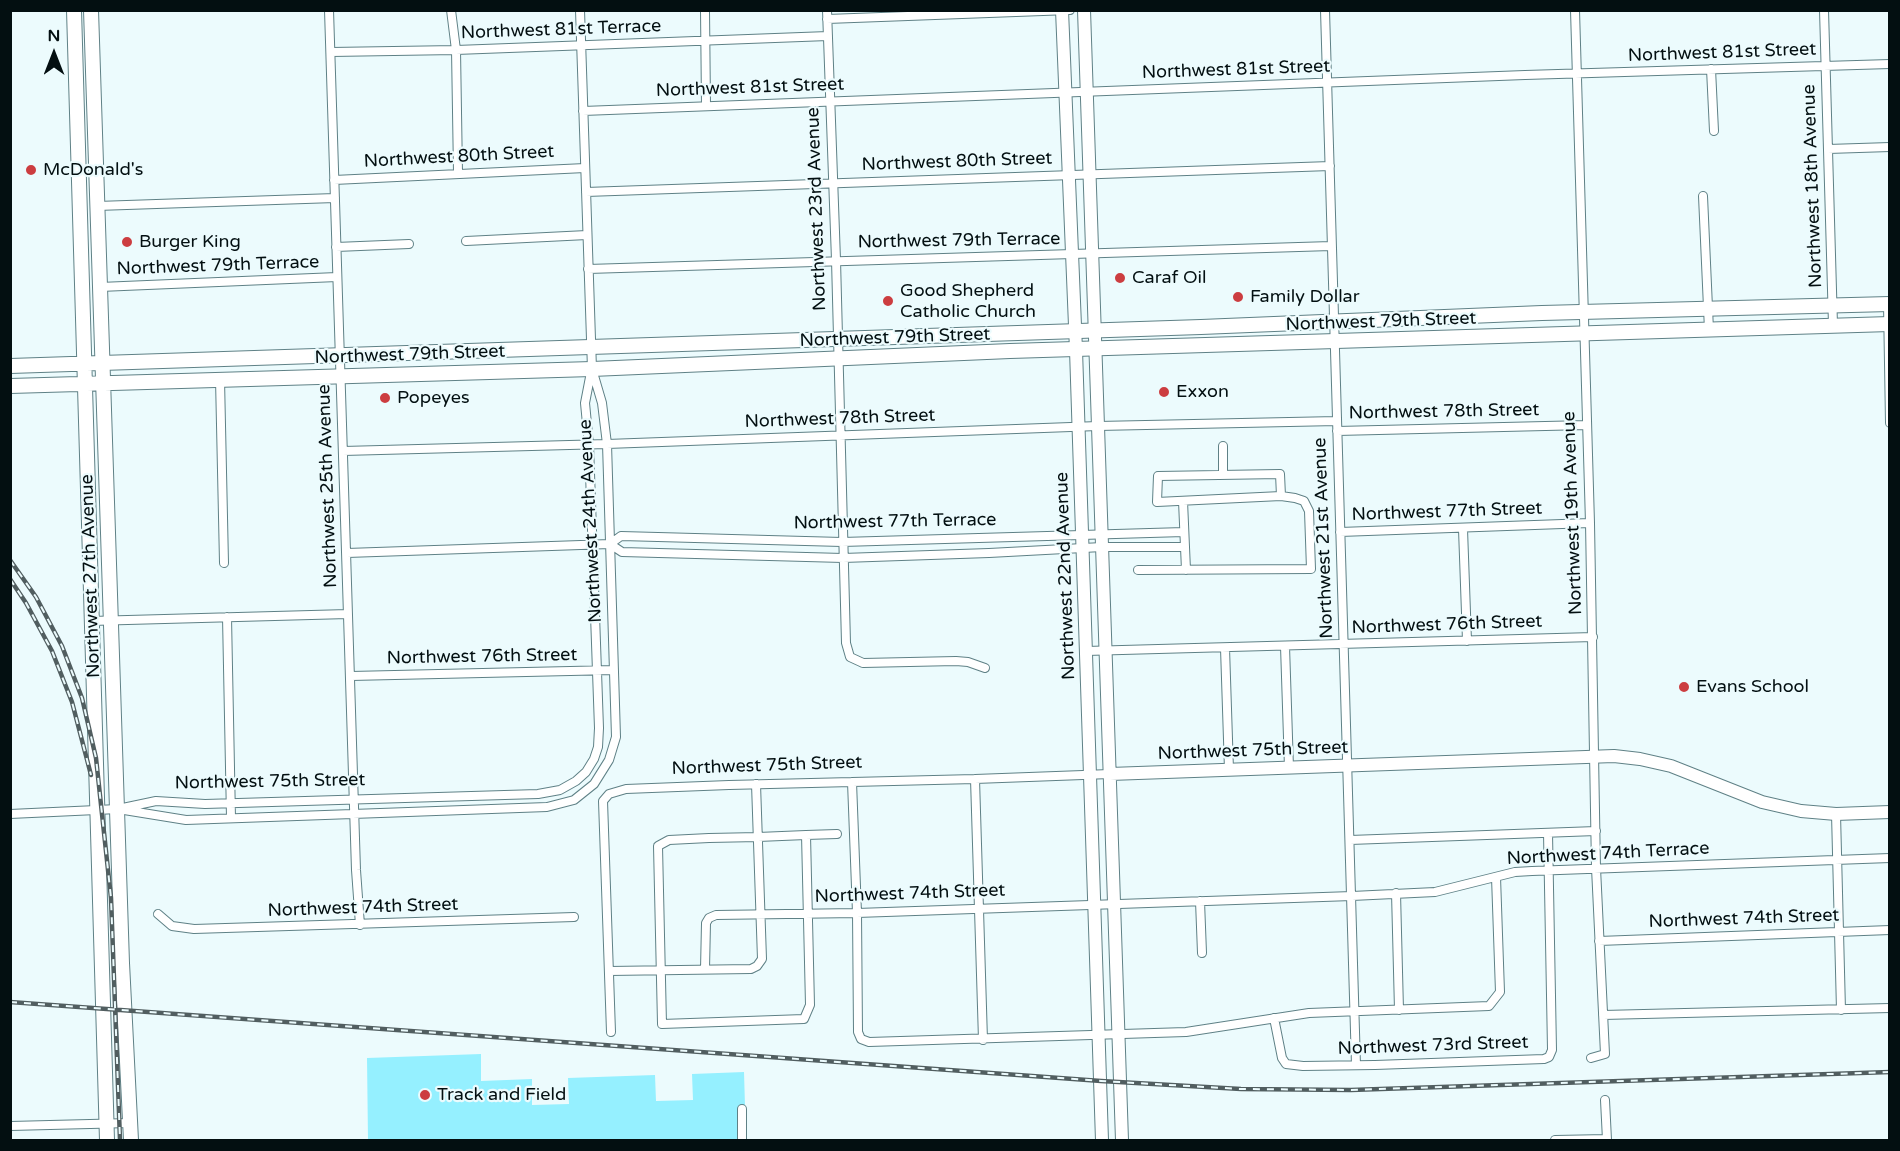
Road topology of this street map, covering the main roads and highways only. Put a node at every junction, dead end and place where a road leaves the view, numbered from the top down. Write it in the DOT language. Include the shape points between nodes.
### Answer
graph roads {
  1 [pos="74,10"];
  2 [pos="91,10"];
  3 [pos="1084,10"];
  4 [pos="1062,11"];
  5 [pos="77,97"];
  6 [pos="95,124"];
  7 [pos="78,141"];
  8 [pos="97,206"];
  9 [pos="1889,304"];
  10 [pos="1472,317"];
  11 [pos="1889,324"];
  12 [pos="1202,327"];
  13 [pos="1095,330"];
  14 [pos="1075,331"];
  15 [pos="967,334"];
  16 [pos="1473,337"];
  17 [pos="715,342"];
  18 [pos="1203,345"];
  19 [pos="1096,349"];
  20 [pos="1076,350"];
  21 [pos="466,351"];
  22 [pos="913,356"];
  23 [pos="83,363"];
  24 [pos="103,363"];
  25 [pos="717,363"];
  26 [pos="10,366"];
  27 [pos="467,372"];
  28 [pos="84,384"];
  29 [pos="103,384"];
  30 [pos="10,386"];
  31 [pos="106,493"];
  32 [pos="88,494"];
  33 [pos="92,658"];
  34 [pos="112,658"];
  35 [pos="1110,774"];
  36 [pos="1890,812"];
  37 [pos="107,1140"];
  38 [pos="131,1140"];
  39 [pos="1102,1140"];
  40 [pos="1122,1140"];
  1 -- 5 [label="main road, Northwest 27th Avenue"];
  2 -- 6 [label="main road, Northwest 27th Avenue"];
  3 -- 13 [label="main road, Northwest 22nd Avenue"];
  4 -- 14 [label="main road, Northwest 22nd Avenue"];
  5 -- 6 [label="main road" via="83,115"];
  5 -- 7 [label="main road, Northwest 27th Avenue"];
  6 -- 8 [label="main road, Northwest 27th Avenue"];
  7 -- 8 [label="main road" via="84,153 88,197"];
  7 -- 23 [label="main road, Northwest 27th Avenue"];
  8 -- 24 [label="main road, Northwest 27th Avenue"];
  9 -- 10 [label="main road, Northwest 79th Street"];
  10 -- 12 [label="main road, Northwest 79th Street"];
  10 -- 16 [label="main road"];
  11 -- 16 [label="main road, Northwest 79th Street"];
  12 -- 13 [label="main road, Northwest 79th Street"];
  12 -- 18 [label="main road"];
  13 -- 14 [label="main road, Northwest 79th Street"];
  13 -- 19 [label="main road, Northwest 22nd Avenue"];
  14 -- 15 [label="main road, Northwest 79th Street"];
  14 -- 20 [label="main road, Northwest 22nd Avenue"];
  15 -- 17 [label="main road, Northwest 79th Street"];
  15 -- 22 [label="main road" via="951,348"];
  16 -- 18 [label="main road, Northwest 79th Street"];
  17 -- 21 [label="main road, Northwest 79th Street"];
  17 -- 25 [label="main road"];
  18 -- 19 [label="main road, Northwest 79th Street"];
  19 -- 20 [label="main road, Northwest 79th Street"];
  19 -- 35 [label="main road, Northwest 22nd Avenue"];
  20 -- 22 [label="main road, Northwest 79th Street"];
  20 -- 39 [label="main road, Northwest 22nd Avenue"];
  21 -- 24 [label="main road, Northwest 79th Street"];
  21 -- 27 [label="main road"];
  22 -- 25 [label="main road, Northwest 79th Street"];
  23 -- 24 [label="main road, Northwest 79th Street"];
  23 -- 26 [label="main road, Northwest 79th Street"];
  23 -- 28 [label="main road, Northwest 27th Avenue"];
  24 -- 29 [label="main road, Northwest 27th Avenue"];
  25 -- 27 [label="main road, Northwest 79th Street"];
  27 -- 29 [label="main road, Northwest 79th Street"];
  28 -- 29 [label="main road, Northwest 79th Street"];
  28 -- 30 [label="main road, Northwest 79th Street"];
  28 -- 32 [label="main road, Northwest 27th Avenue"];
  29 -- 31 [label="main road, Northwest 27th Avenue"];
  31 -- 32 [label="main road"];
  31 -- 34 [label="main road, Northwest 27th Avenue"];
  32 -- 33 [label="main road, Northwest 27th Avenue"];
  33 -- 34 [label="main road"];
  33 -- 37 [label="main road, Northwest 27th Avenue"];
  34 -- 38 [label="main road, Northwest 27th Avenue"];
  35 -- 36 [label="main road, Northwest 75th Street" via="1595,756 1671,766 1762,802 1801,811"];
  35 -- 40 [label="main road, Northwest 22nd Avenue"];
}
